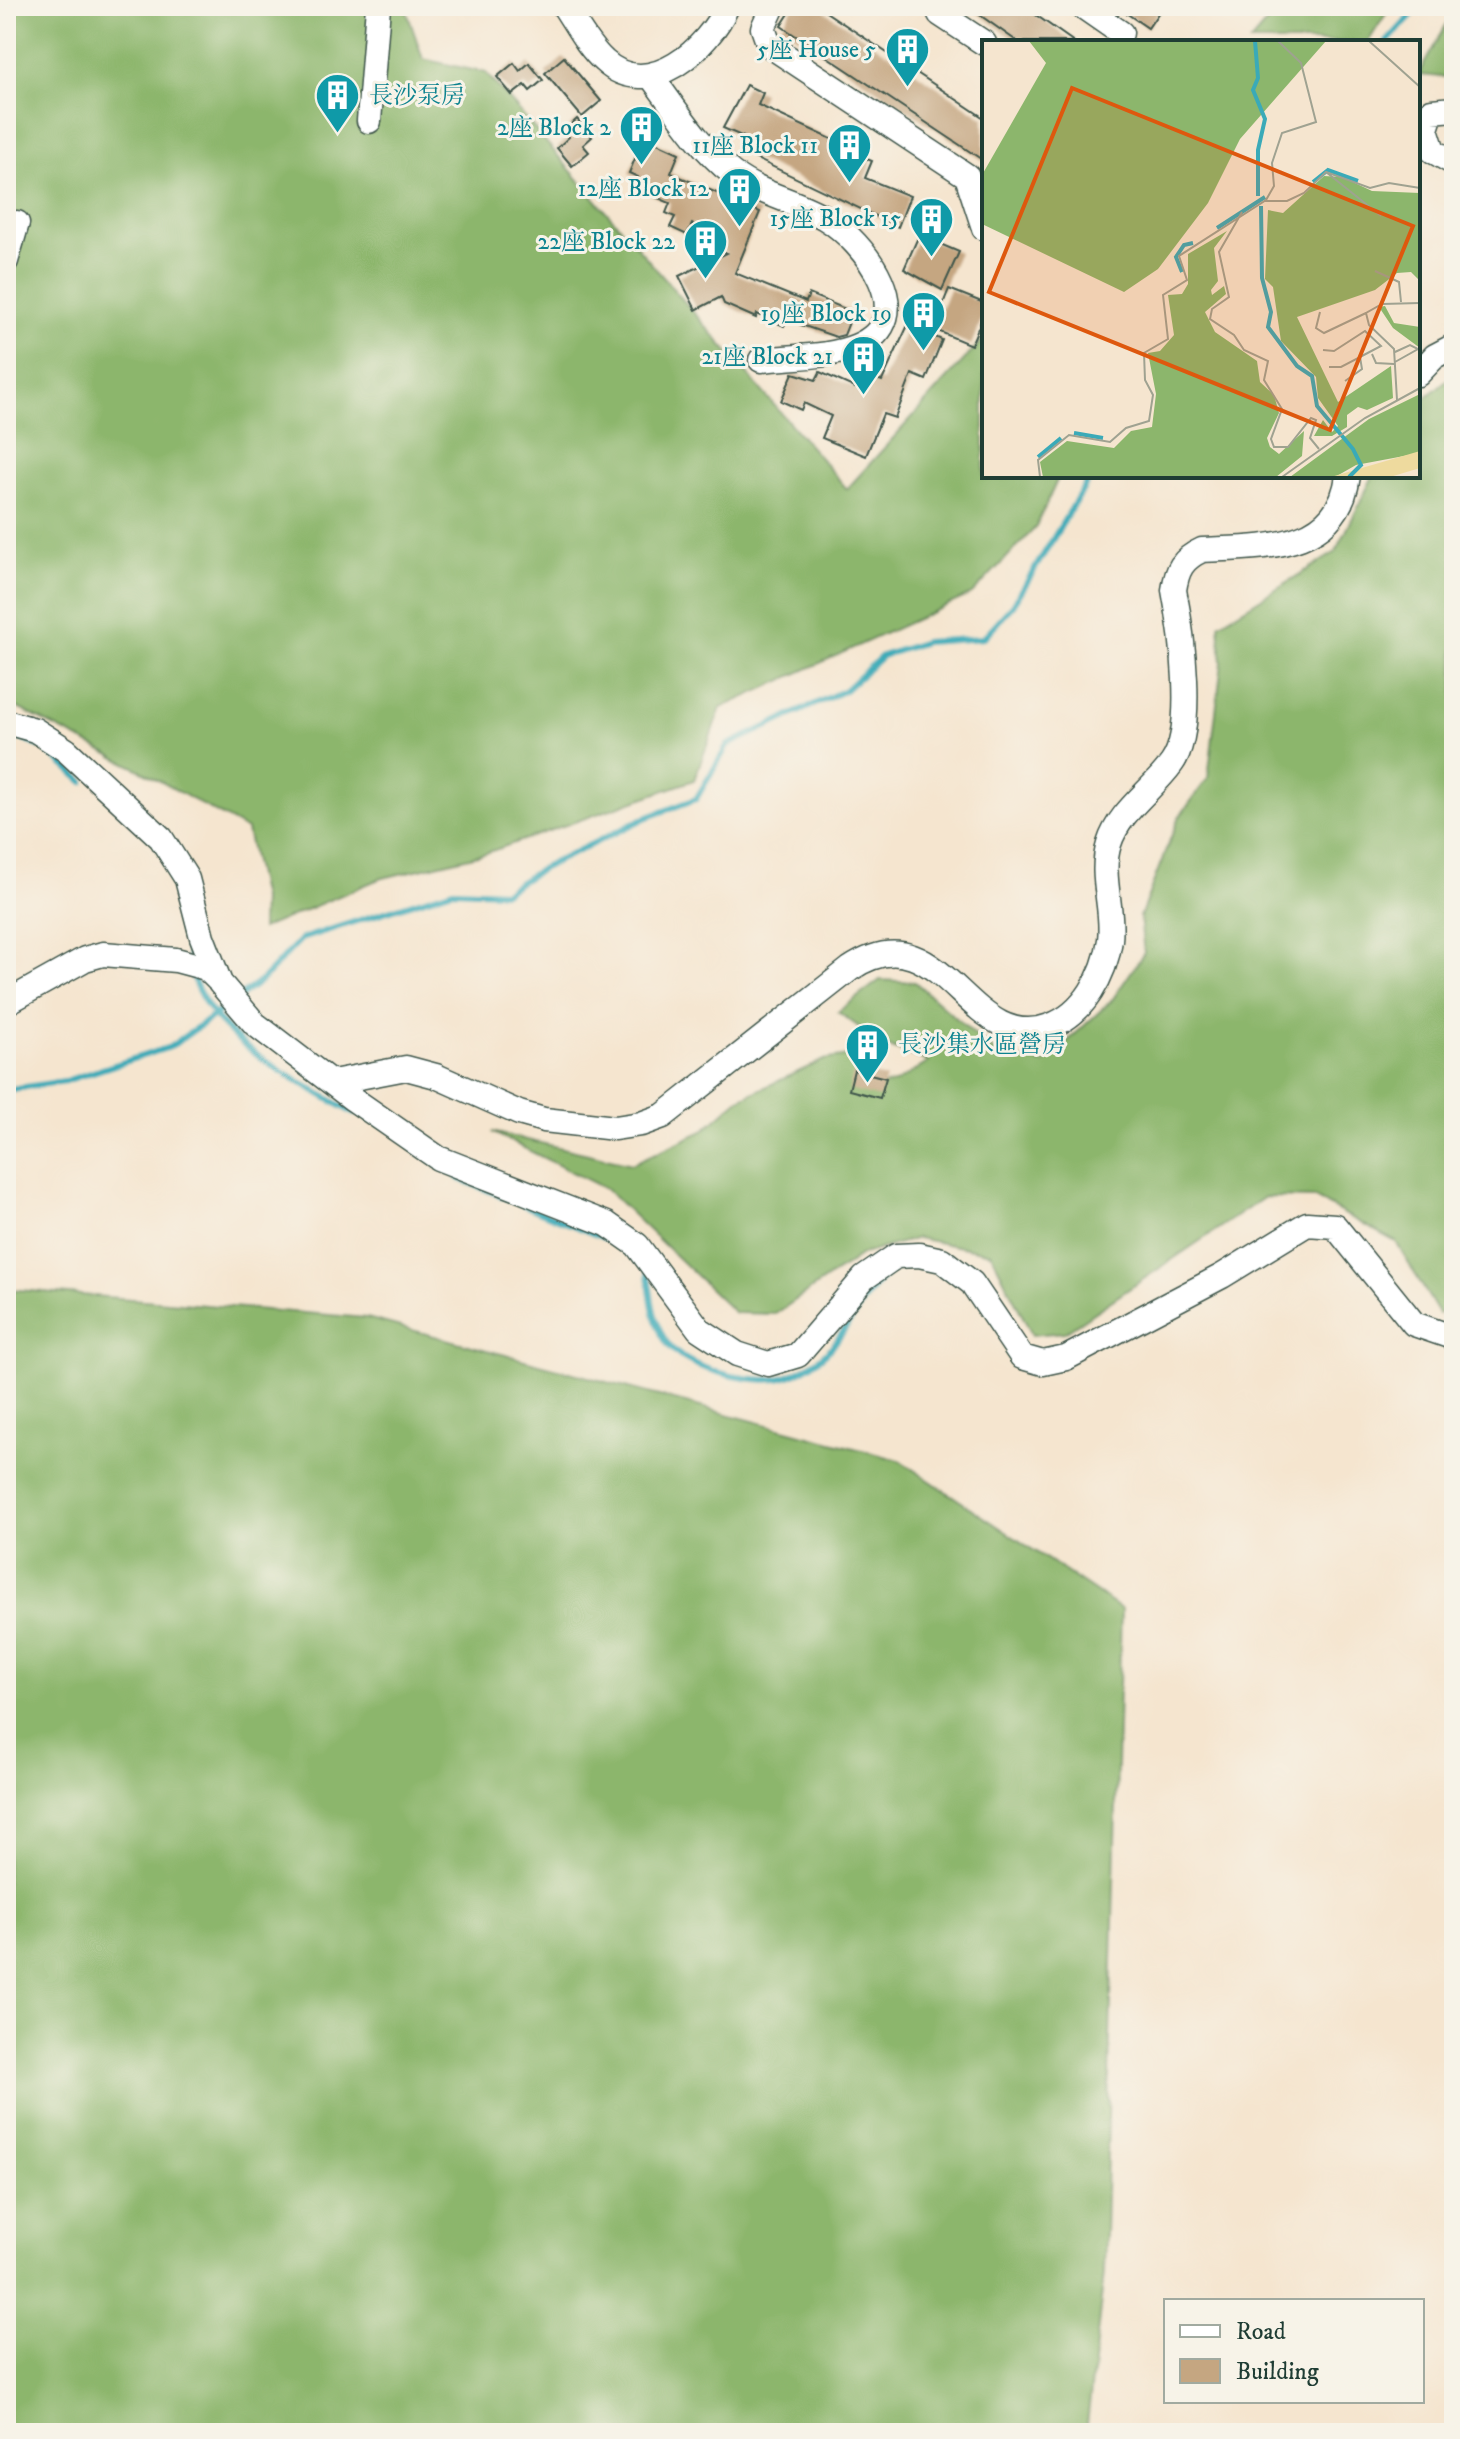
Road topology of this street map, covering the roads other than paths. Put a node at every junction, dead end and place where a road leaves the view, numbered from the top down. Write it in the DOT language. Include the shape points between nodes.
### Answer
graph roads {
  1 [pos="378,6"];
  2 [pos="564,6"];
  3 [pos="727,6"];
  4 [pos="773,6"];
  5 [pos="937,6"];
  6 [pos="1082,6"];
  7 [pos="1121,33"];
  8 [pos="982,42"];
  9 [pos="650,75"];
  10 [pos="1454,109"];
  11 [pos="369,121"];
  12 [pos="1454,163"];
  13 [pos="982,222"];
  14 [pos="17,223"];
  15 [pos="6,261"];
  16 [pos="1454,346"];
  17 [pos="761,360"];
  18 [pos="1420,372"];
  19 [pos="1348,478"];
  20 [pos="6,722"];
  21 [pos="218,980"];
  22 [pos="6,1003"];
  23 [pos="333,1082"];
  24 [pos="1454,1334"];
  1 -- 11 [label="street"];
  2 -- 9 [label="street" via="605,62 618,71"];
  3 -- 9 [label="street" via="700,45 666,71"];
  4 -- 13 [label="street" via="763,28 769,45 967,176"];
  5 -- 8 [label="street" via="940,14"];
  6 -- 7 [label="street"];
  9 -- 17 [label="street" via="732,173 766,194 827,219 867,256 883,283 886,314 869,340 840,351"];
  10 -- 12 [label="street" via="1432,111 1426,129 1433,151"];
  14 -- 15 [label="street"];
  16 -- 18 [label="street"];
  19 -- 23 [label="street" via="1338,512 1316,531 1294,541 1202,550 1177,569 1174,590 1185,730 1174,760 1115,828 1105,871 1110,939 1096,981 1073,1015 1032,1031 1007,1028 922,959 890,952 868,957 850,969 663,1116 641,1124 579,1126 544,1120 406,1068"];
  20 -- 21 [label="street" via="35,730 66,750 161,838 187,879"];
  21 -- 22 [label="street" via="176,960 103,954"];
  21 -- 23 [label="street" via="282,1046"];
  23 -- 24 [label="street" via="438,1158 607,1224 637,1245 699,1329 737,1354 768,1364 798,1355 864,1278 896,1256 942,1260 972,1283 1022,1357 1043,1363 1066,1358 1222,1276 1307,1224 1335,1226 1414,1324"];
}
